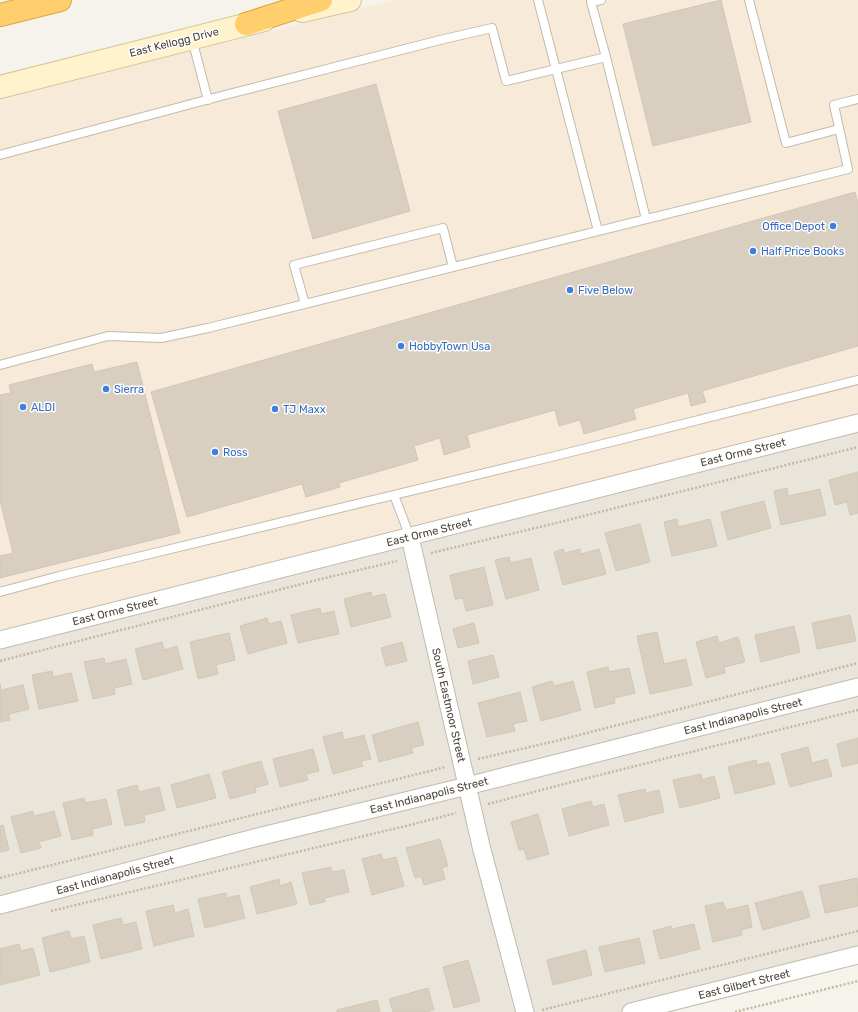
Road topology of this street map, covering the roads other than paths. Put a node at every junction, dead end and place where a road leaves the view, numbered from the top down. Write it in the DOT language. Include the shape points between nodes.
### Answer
graph roads {
  1 [pos="60,0"];
  2 [pos="321,0"];
  3 [pos="350,0"];
  4 [pos="538,0"];
  5 [pos="601,0"];
  6 [pos="749,0"];
  7 [pos="0,15"];
  8 [pos="246,24"];
  9 [pos="191,38"];
  10 [pos="606,57"];
  11 [pos="556,68"];
  12 [pos="0,87"];
  13 [pos="858,99"];
  14 [pos="208,100"];
  15 [pos="839,129"];
  16 [pos="0,155"];
  17 [pos="646,219"];
  18 [pos="598,230"];
  19 [pos="452,267"];
  20 [pos="305,304"];
  21 [pos="0,365"];
  22 [pos="858,380"];
  23 [pos="858,423"];
  24 [pos="394,495"];
  25 [pos="410,537"];
  26 [pos="0,592"];
  27 [pos="0,640"];
  28 [pos="858,687"];
  29 [pos="467,786"];
  30 [pos="0,905"];
  31 [pos="858,955"];
  32 [pos="525,1012"];
  33 [pos="631,1012"];
  1 -- 7 [label="highway"];
  2 -- 8 [label="highway"];
  3 -- 8 [label="main road, East Kellogg Drive"];
  4 -- 11 [label="lane"];
  5 -- 10 [label="lane" via="591,2"];
  6 -- 15 [label="lane" via="786,143"];
  8 -- 9 [label="main road, East Kellogg Drive"];
  9 -- 12 [label="main road, East Kellogg Drive"];
  9 -- 14 [label="lane"];
  10 -- 11 [label="lane"];
  10 -- 17 [label="lane"];
  11 -- 14 [label="lane" via="506,81 492,28"];
  11 -- 18 [label="lane"];
  13 -- 15 [label="lane" via="834,105"];
  14 -- 16 [label="lane"];
  15 -- 17 [label="lane" via="848,169"];
  17 -- 18 [label="lane"];
  18 -- 19 [label="lane"];
  19 -- 20 [label="lane"];
  19 -- 20 [label="lane" via="443,228 294,265"];
  20 -- 21 [label="lane" via="161,338 108,336"];
  22 -- 24 [label="lane"];
  23 -- 25 [label="street, East Orme Street"];
  24 -- 25 [label="lane"];
  24 -- 26 [label="lane"];
  25 -- 27 [label="street, East Orme Street"];
  25 -- 29 [label="street, South Eastmoor Street"];
  28 -- 29 [label="street, East Indianapolis Street"];
  29 -- 30 [label="street, East Indianapolis Street" via="266,835"];
  29 -- 32 [label="street, South Eastmoor Street"];
  31 -- 33 [label="street, East Gilbert Street"];
}
